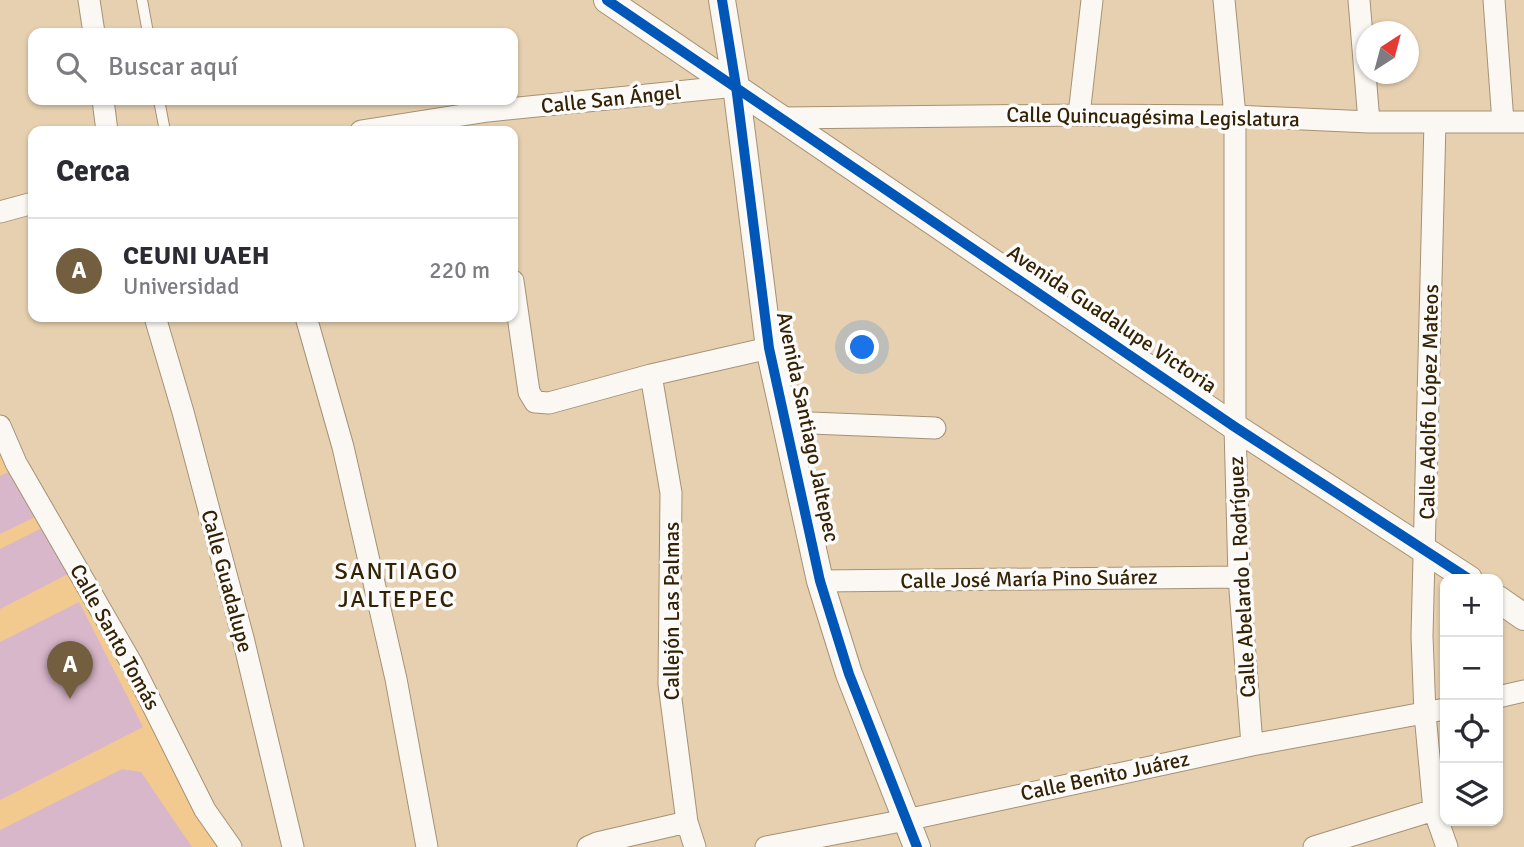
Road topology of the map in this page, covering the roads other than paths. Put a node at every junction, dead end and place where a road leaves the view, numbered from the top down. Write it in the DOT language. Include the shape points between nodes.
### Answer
graph roads {
  1 [pos="89,0"];
  2 [pos="142,0"];
  3 [pos="607,0"];
  4 [pos="722,0"];
  5 [pos="1092,0"];
  6 [pos="1224,0"];
  7 [pos="1359,0"];
  8 [pos="1494,0"];
  9 [pos="93,28"];
  10 [pos="147,28"];
  11 [pos="736,86"];
  12 [pos="104,105"];
  13 [pos="160,105"];
  14 [pos="1079,115"];
  15 [pos="1235,116"];
  16 [pos="783,118"];
  17 [pos="489,121"];
  18 [pos="1369,122"];
  19 [pos="1435,122"];
  20 [pos="1514,122"];
  21 [pos="106,126"];
  22 [pos="164,126"];
  23 [pos="425,126"];
  24 [pos="28,204"];
  25 [pos="0,212"];
  26 [pos="518,316"];
  27 [pos="156,322"];
  28 [pos="307,322"];
  29 [pos="769,348"];
  30 [pos="651,374"];
  31 [pos="786,422"];
  32 [pos="0,426"];
  33 [pos="1235,427"];
  34 [pos="935,428"];
  35 [pos="1426,549"];
  36 [pos="1462,574"];
  37 [pos="1239,577"];
  38 [pos="820,581"];
  39 [pos="1503,602"];
  40 [pos="1524,617"];
  41 [pos="1524,691"];
  42 [pos="1503,696"];
  43 [pos="1435,712"];
  44 [pos="1252,745"];
  45 [pos="1434,810"];
  46 [pos="906,820"];
  47 [pos="687,822"];
  48 [pos="231,847"];
  49 [pos="293,847"];
  50 [pos="427,847"];
  51 [pos="588,847"];
  52 [pos="695,847"];
  53 [pos="766,847"];
  54 [pos="916,847"];
  55 [pos="1314,847"];
  56 [pos="1447,847"];
  1 -- 9 [label="street"];
  2 -- 10 [label="lane"];
  3 -- 11 [label="street, Avenida Guadalupe Victoria"];
  4 -- 11 [label="street, Avenida Santiago Jaltepec"];
  5 -- 14 [label="street"];
  6 -- 15 [label="street, Calle Abelardo L Rodríguez"];
  7 -- 18 [label="street"];
  8 -- 20 [label="street"];
  11 -- 16 [label="street, Avenida Guadalupe Victoria"];
  11 -- 17 [label="street, Calle San Ángel"];
  11 -- 29 [label="street, Avenida Santiago Jaltepec"];
  12 -- 21 [label="street"];
  13 -- 22 [label="lane"];
  14 -- 15 [label="street, Calle Quincuagésima Legislatura"];
  14 -- 16 [label="street, Calle Quincuagésima Legislatura"];
  15 -- 18 [label="street, Calle Quincuagésima Legislatura"];
  15 -- 33 [label="street, Calle Abelardo L Rodríguez"];
  16 -- 33 [label="street, Avenida Guadalupe Victoria"];
  17 -- 23 [label="street, Calle San Ángel"];
  18 -- 19 [label="street, Calle Quincuagésima Legislatura"];
  19 -- 20 [label="street, Calle Quincuagésima Legislatura"];
  19 -- 35 [label="street, Calle Adolfo López Mateos"];
  24 -- 25 [label="street"];
  26 -- 30 [label="street" via="529,392 535,402 549,403"];
  27 -- 49 [label="street, Calle Guadalupe" via="243,638"];
  28 -- 50 [label="street" via="396,679"];
  29 -- 30 [label="street"];
  29 -- 31 [label="street, Avenida Santiago Jaltepec"];
  30 -- 47 [label="street, Callejón Las Palmas" via="671,493 669,684"];
  31 -- 34 [label="street"];
  31 -- 38 [label="street, Avenida Santiago Jaltepec"];
  32 -- 48 [label="street, Calle Santo Tomás" via="16,463 132,664 205,810"];
  33 -- 35 [label="street, Avenida Guadalupe Victoria"];
  33 -- 37 [label="street, Calle Abelardo L Rodríguez"];
  35 -- 36 [label="street, Avenida Guadalupe Victoria"];
  35 -- 43 [label="street, Calle Adolfo López Mateos" via="1422,636"];
  37 -- 38 [label="street, Calle José María Pino Suárez"];
  37 -- 44 [label="street, Calle Abelardo L Rodríguez"];
  38 -- 46 [label="street, Avenida Santiago Jaltepec" via="849,674"];
  39 -- 40 [label="street"];
  41 -- 42 [label="street"];
  43 -- 44 [label="street, Calle Benito Juárez"];
  43 -- 45 [label="street, Calle Adolfo López Mateos"];
  44 -- 46 [label="street, Calle Benito Juárez"];
  45 -- 55 [label="street"];
  45 -- 56 [label="street, Calle Adolfo López Mateos"];
  46 -- 53 [label="street, Calle Benito Juárez"];
  46 -- 54 [label="street, Avenida Santiago Jaltepec"];
  47 -- 51 [label="street"];
  47 -- 52 [label="street, Callejón Las Palmas"];
}
